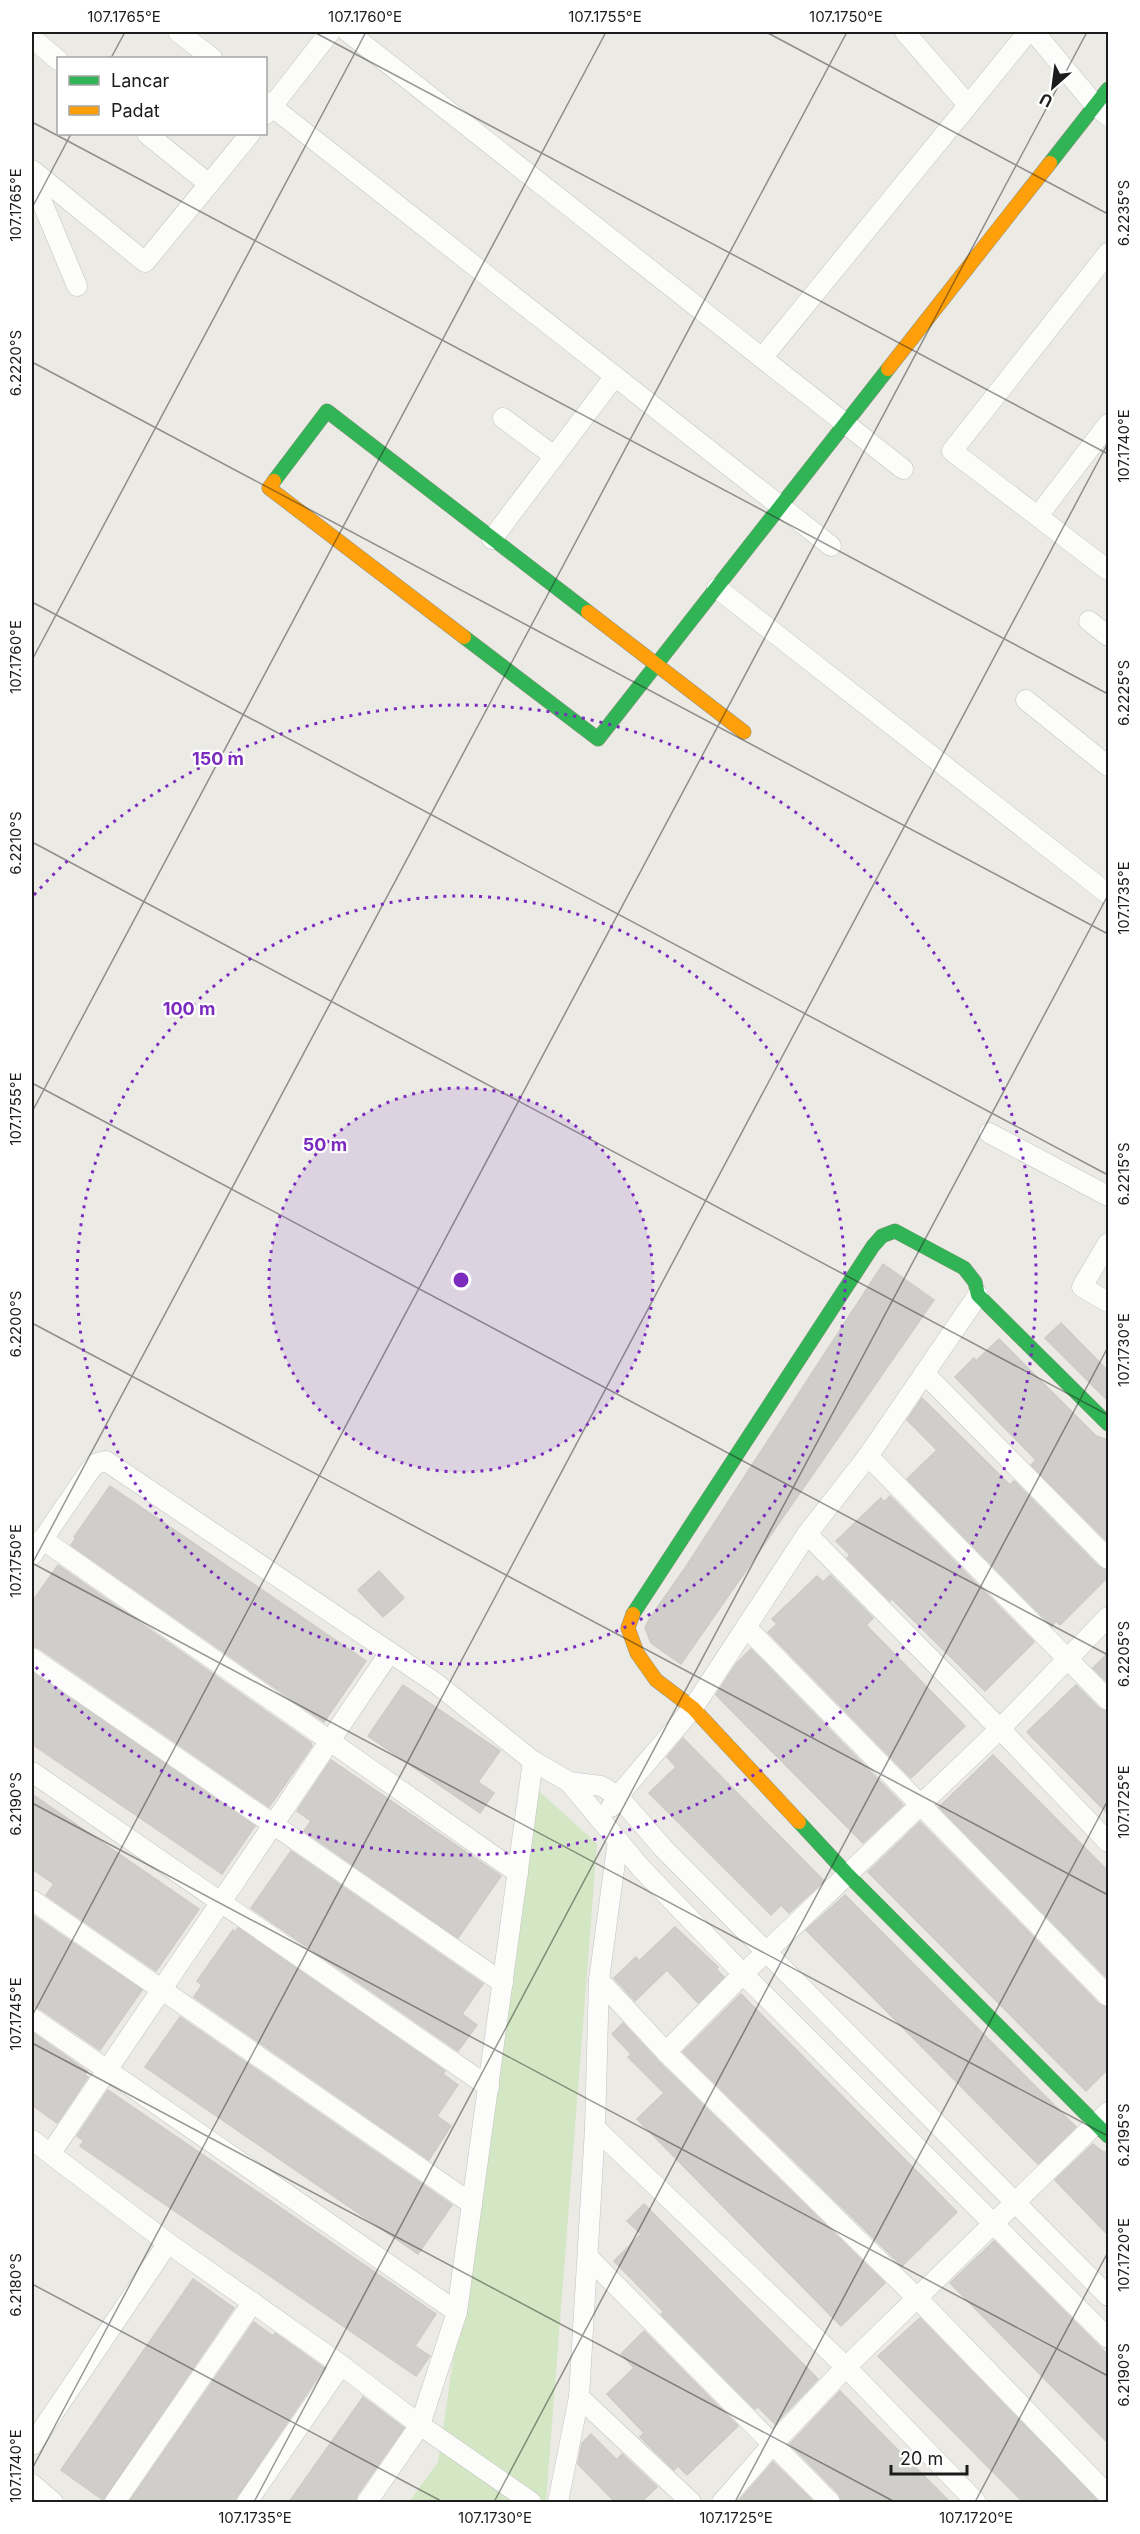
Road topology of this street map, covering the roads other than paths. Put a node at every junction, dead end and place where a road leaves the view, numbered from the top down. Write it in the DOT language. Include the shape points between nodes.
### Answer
graph roads {
  1 [pos="178,32"];
  2 [pos="330,32"];
  3 [pos="348,32"];
  4 [pos="905,32"];
  5 [pos="1028,32"];
  6 [pos="1034,32"];
  7 [pos="32,38"];
  8 [pos="211,57"];
  9 [pos="57,59"];
  10 [pos="1108,89"];
  11 [pos="968,105"];
  12 [pos="268,107"];
  13 [pos="1102,111"];
  14 [pos="148,135"];
  15 [pos="249,135"];
  16 [pos="32,170"];
  17 [pos="32,178"];
  18 [pos="209,184"];
  19 [pos="1108,254"];
  20 [pos="77,286"];
  21 [pos="762,358"];
  22 [pos="615,376"];
  23 [pos="503,418"];
  24 [pos="845,424"];
  25 [pos="1108,424"];
  26 [pos="554,456"];
  27 [pos="903,470"];
  28 [pos="780,507"];
  29 [pos="1038,516"];
  30 [pos="492,539"];
  31 [pos="831,546"];
  32 [pos="1108,570"];
  33 [pos="717,588"];
  34 [pos="1089,621"];
  35 [pos="1108,636"];
  36 [pos="656,666"];
  37 [pos="1026,700"];
  38 [pos="744,732"];
  39 [pos="1108,766"];
  40 [pos="1108,894"];
  41 [pos="988,1132"];
  42 [pos="1108,1196"];
  43 [pos="1108,1243"];
  44 [pos="978,1295"];
  45 [pos="1108,1302"];
  46 [pos="924,1373"];
  47 [pos="1108,1424"];
  48 [pos="868,1456"];
  49 [pos="807,1534"];
  50 [pos="37,1547"];
  51 [pos="1108,1558"];
  52 [pos="1108,1617"];
  53 [pos="746,1627"];
  54 [pos="390,1653"];
  55 [pos="32,1658"];
  56 [pos="1067,1658"];
  57 [pos="1108,1700"];
  58 [pos="693,1708"];
  59 [pos="1000,1729"];
  60 [pos="330,1742"];
  61 [pos="533,1761"];
  62 [pos="32,1772"];
  63 [pos="569,1782"];
  64 [pos="618,1796"];
  65 [pos="920,1804"];
  66 [pos="603,1820"];
  67 [pos="273,1825"];
  68 [pos="618,1840"];
  69 [pos="1108,1842"];
  70 [pos="663,1848"];
  71 [pos="641,1868"];
  72 [pos="518,1873"];
  73 [pos="848,1875"];
  74 [pos="32,1900"];
  75 [pos="221,1903"];
  76 [pos="767,1953"];
  77 [pos="743,1974"];
  78 [pos="599,1980"];
  79 [pos="503,1983"];
  80 [pos="162,1990"];
  81 [pos="1108,1996"];
  82 [pos="32,2018"];
  83 [pos="666,2052"];
  84 [pos="107,2070"];
  85 [pos="489,2087"];
  86 [pos="1105,2124"];
  87 [pos="595,2128"];
  88 [pos="32,2140"];
  89 [pos="51,2153"];
  90 [pos="472,2204"];
  91 [pos="1015,2204"];
  92 [pos="993,2224"];
  93 [pos="168,2243"];
  94 [pos="588,2257"];
  95 [pos="1108,2296"];
  96 [pos="917,2298"];
  97 [pos="253,2302"];
  98 [pos="458,2312"];
  99 [pos="1108,2338"];
  100 [pos="341,2365"];
  101 [pos="846,2367"];
  102 [pos="579,2397"];
  103 [pos="420,2425"];
  104 [pos="773,2444"];
  105 [pos="32,2445"];
  106 [pos="32,2484"];
  107 [pos="1108,2495"];
  108 [pos="53,2502"];
  109 [pos="116,2502"];
  110 [pos="247,2502"];
  111 [pos="367,2502"];
  112 [pos="531,2502"];
  113 [pos="558,2502"];
  114 [pos="690,2502"];
  115 [pos="723,2502"];
  116 [pos="830,2502"];
  117 [pos="976,2502"];
  1 -- 8 [label="street"];
  2 -- 12 [label="street"];
  3 -- 21 [label="street"];
  4 -- 11 [label="street"];
  5 -- 11 [label="street"];
  6 -- 13 [label="street"];
  7 -- 9 [label="street"];
  10 -- 13 [label="street"];
  11 -- 21 [label="street"];
  12 -- 22 [label="street"];
  13 -- 24 [label="street"];
  14 -- 18 [label="street"];
  15 -- 18 [label="street"];
  16 -- 18 [label="street" via="145,262"];
  17 -- 20 [label="street"];
  19 -- 29 [label="street" via="952,451"];
  21 -- 24 [label="street"];
  22 -- 26 [label="street"];
  22 -- 28 [label="street"];
  23 -- 26 [label="street"];
  24 -- 27 [label="street"];
  24 -- 28 [label="street"];
  25 -- 29 [label="street"];
  26 -- 30 [label="street"];
  28 -- 31 [label="street"];
  28 -- 33 [label="street"];
  29 -- 32 [label="street"];
  30 -- 36 [label="street"];
  30 -- 36 [label="street" via="327,411 269,488 598,739"];
  33 -- 36 [label="street"];
  33 -- 40 [label="street"];
  34 -- 35 [label="street"];
  36 -- 38 [label="street"];
  37 -- 39 [label="street"];
  41 -- 42 [label="street"];
  43 -- 45 [label="street" via="1082,1287"];
  44 -- 46 [label="street"];
  44 -- 47 [label="street"];
  44 -- 58 [label="street" via="975,1282 964,1268 895,1231 880,1236 873,1246 628,1624 637,1653 656,1680"];
  46 -- 48 [label="street"];
  46 -- 51 [label="street"];
  48 -- 49 [label="street"];
  48 -- 56 [label="street"];
  49 -- 53 [label="street"];
  49 -- 59 [label="street"];
  50 -- 54 [label="street" via="95,1464 106,1461"];
  50 -- 60 [label="street"];
  52 -- 56 [label="street"];
  53 -- 58 [label="street"];
  53 -- 65 [label="street"];
  54 -- 60 [label="street"];
  54 -- 61 [label="street"];
  55 -- 67 [label="street"];
  56 -- 57 [label="street"];
  56 -- 59 [label="street"];
  58 -- 64 [label="street"];
  58 -- 73 [label="street"];
  59 -- 65 [label="street"];
  59 -- 69 [label="street"];
  60 -- 67 [label="street"];
  60 -- 72 [label="street"];
  61 -- 63 [label="street"];
  61 -- 72 [label="street"];
  62 -- 75 [label="street"];
  63 -- 64 [label="street" via="601,1786"];
  63 -- 66 [label="street"];
  64 -- 66 [label="street"];
  64 -- 70 [label="street"];
  65 -- 73 [label="street"];
  65 -- 81 [label="street"];
  66 -- 68 [label="street"];
  67 -- 75 [label="street"];
  67 -- 79 [label="street"];
  68 -- 71 [label="street"];
  68 -- 78 [label="street"];
  70 -- 71 [label="street"];
  70 -- 76 [label="street"];
  71 -- 77 [label="street"];
  72 -- 79 [label="street"];
  73 -- 76 [label="street"];
  73 -- 86 [label="street"];
  74 -- 80 [label="street"];
  75 -- 80 [label="street"];
  75 -- 85 [label="street"];
  76 -- 77 [label="street"];
  76 -- 91 [label="street"];
  77 -- 83 [label="street"];
  77 -- 92 [label="street"];
  78 -- 83 [label="street"];
  78 -- 87 [label="street"];
  79 -- 85 [label="street"];
  80 -- 84 [label="street"];
  80 -- 90 [label="street"];
  82 -- 84 [label="street"];
  83 -- 96 [label="street"];
  84 -- 89 [label="street"];
  84 -- 98 [label="street"];
  85 -- 90 [label="street"];
  86 -- 91 [label="street"];
  87 -- 94 [label="street"];
  87 -- 101 [label="street"];
  88 -- 89 [label="street"];
  89 -- 93 [label="street"];
  90 -- 98 [label="street"];
  91 -- 92 [label="street"];
  91 -- 95 [label="street"];
  92 -- 96 [label="street"];
  92 -- 99 [label="street"];
  93 -- 97 [label="street"];
  93 -- 105 [label="street"];
  94 -- 102 [label="street"];
  94 -- 104 [label="street"];
  96 -- 101 [label="street"];
  96 -- 107 [label="street"];
  97 -- 100 [label="street"];
  97 -- 109 [label="street"];
  98 -- 103 [label="street"];
  100 -- 103 [label="street"];
  100 -- 110 [label="street"];
  101 -- 104 [label="street"];
  101 -- 117 [label="street"];
  102 -- 113 [label="street"];
  102 -- 114 [label="street"];
  103 -- 111 [label="street"];
  103 -- 112 [label="street"];
  104 -- 115 [label="street"];
  104 -- 116 [label="street"];
  106 -- 108 [label="street"];
}
